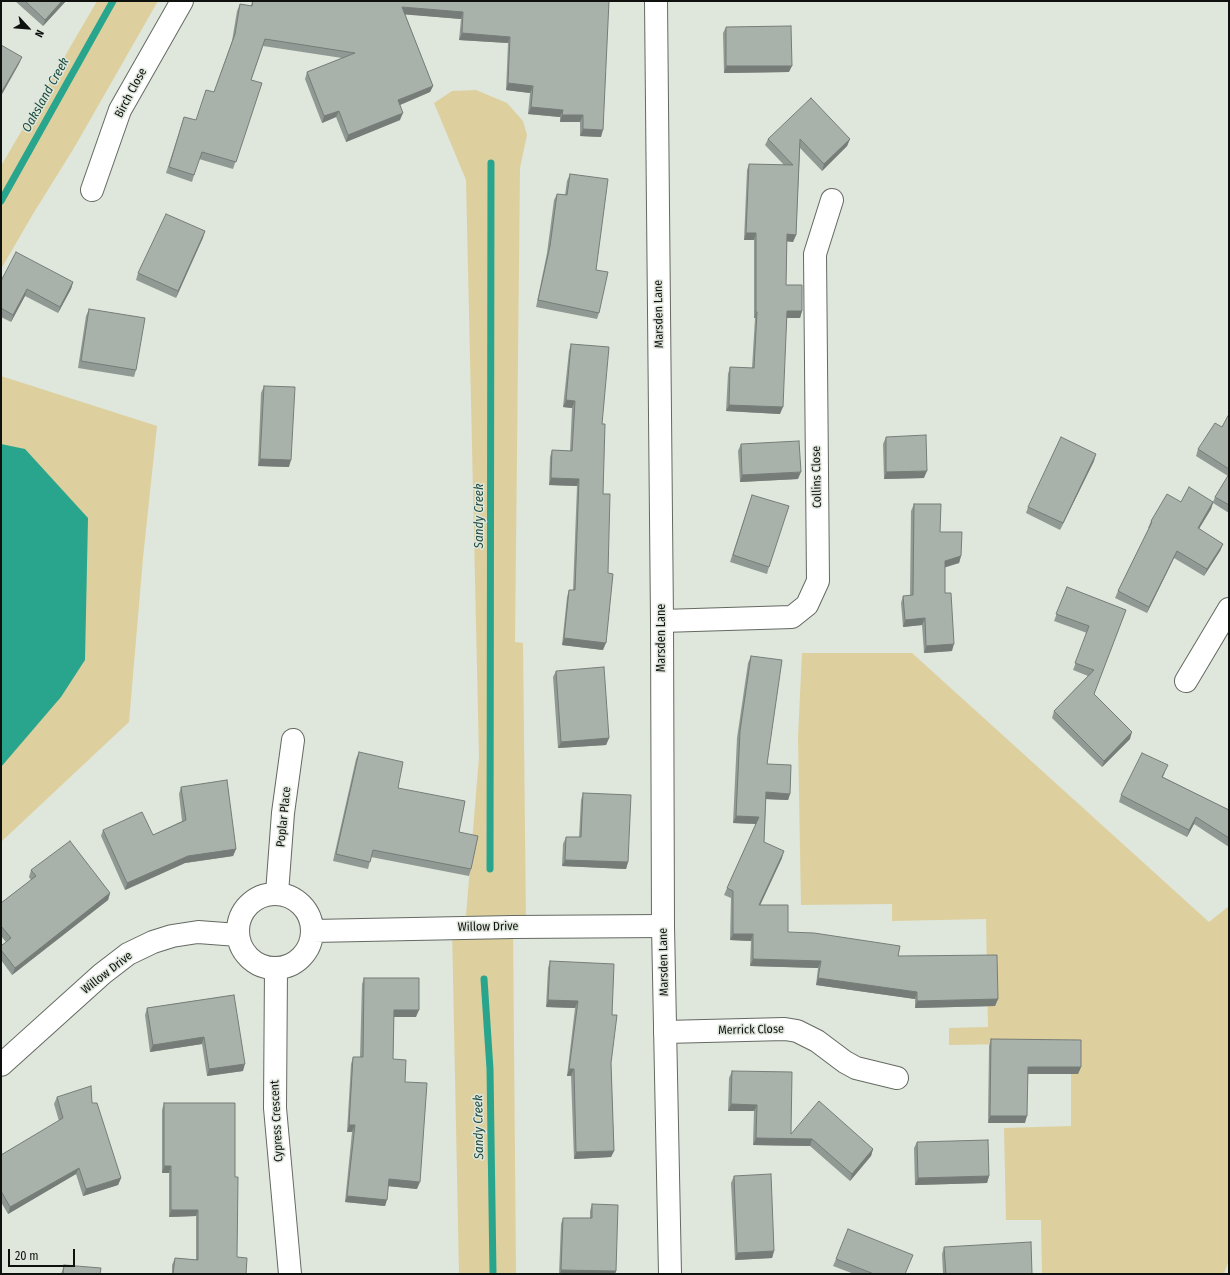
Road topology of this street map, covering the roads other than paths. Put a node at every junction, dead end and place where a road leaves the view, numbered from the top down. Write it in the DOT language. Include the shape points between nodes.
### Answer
graph roads {
  1 [pos="182,1"];
  2 [pos="656,1"];
  3 [pos="92,190"];
  4 [pos="832,200"];
  5 [pos="1229,609"];
  6 [pos="662,621"];
  7 [pos="1186,681"];
  8 [pos="293,740"];
  9 [pos="277,893"];
  10 [pos="663,926"];
  11 [pos="313,931"];
  12 [pos="238,935"];
  13 [pos="276,968"];
  14 [pos="665,1032"];
  15 [pos="1,1065"];
  16 [pos="897,1078"];
  17 [pos="290,1274"];
  18 [pos="670,1274"];
  1 -- 3 [label="street, Birch Close" via="120,110"];
  2 -- 6 [label="street, Marsden Lane"];
  4 -- 6 [label="street, Collins Close" via="815,254 818,581 808,605 792,617"];
  5 -- 7 [label="street"];
  6 -- 10 [label="street, Marsden Lane"];
  8 -- 9 [label="street, Poplar Place" via="283,813"];
  9 -- 11 [label="street" via="291,897 302,905 310,917"];
  9 -- 12 [label="street" via="261,896 248,905 239,919"];
  10 -- 11 [label="street, Willow Drive"];
  10 -- 14 [label="street, Marsden Lane"];
  11 -- 13 [label="street" via="310,945 302,957 290,965"];
  12 -- 13 [label="street" via="242,948 250,959 262,966"];
  12 -- 15 [label="street, Willow Drive" via="198,932 172,936 128,954 102,974"];
  13 -- 17 [label="street, Cypress Crescent" via="275,1108"];
  14 -- 16 [label="street, Merrick Close" via="785,1029 797,1031 817,1041 856,1068"];
  14 -- 18 [label="street, Marsden Lane"];
}
